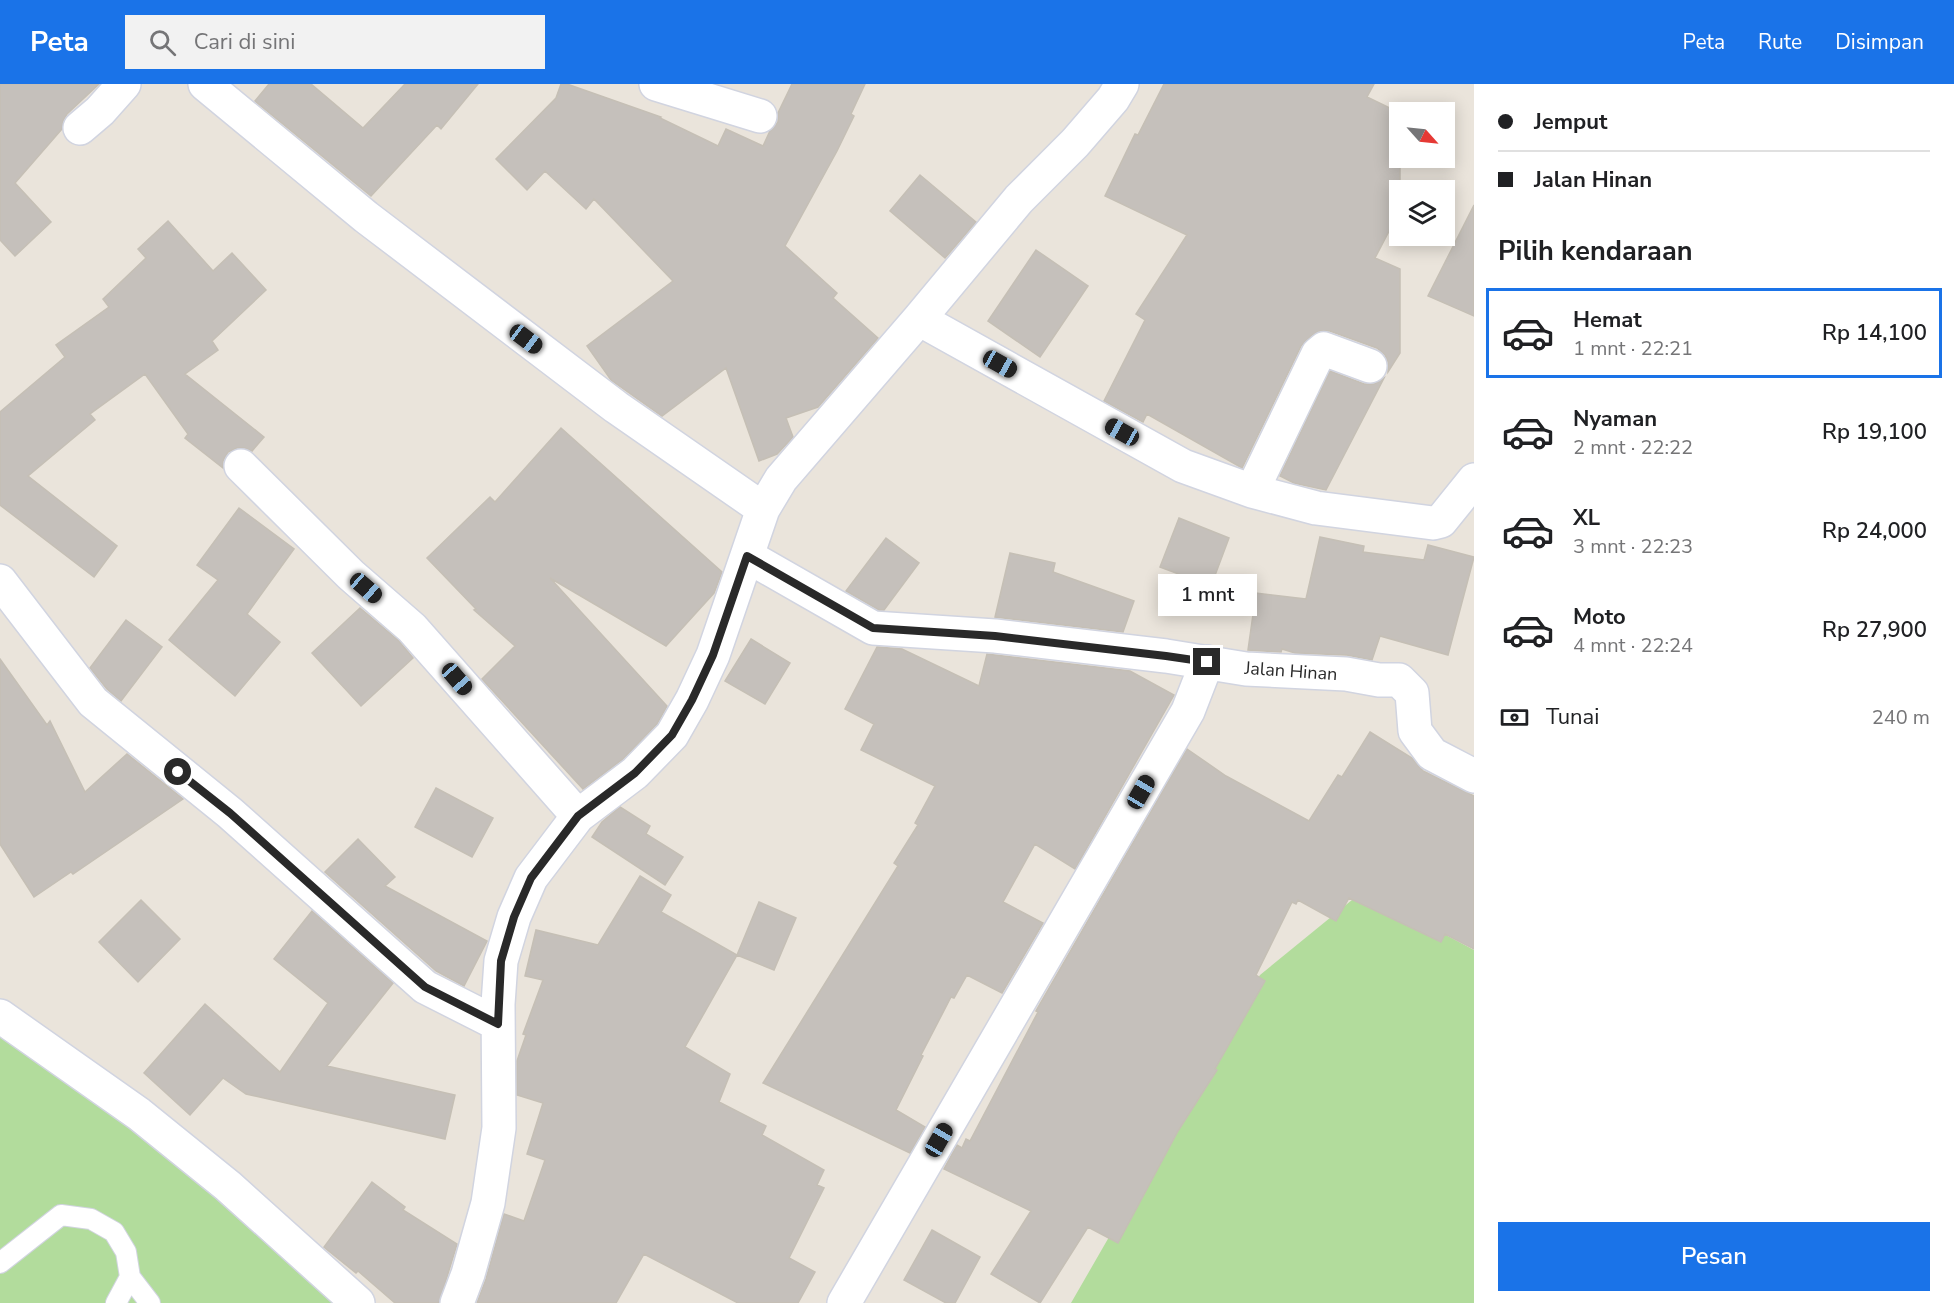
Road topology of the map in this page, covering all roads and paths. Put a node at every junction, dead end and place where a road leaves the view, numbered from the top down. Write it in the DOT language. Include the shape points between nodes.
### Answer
graph roads {
  1 [pos="124,84"];
  2 [pos="205,84"];
  3 [pos="656,84"];
  4 [pos="1122,84"];
  5 [pos="760,116"];
  6 [pos="80,128"];
  7 [pos="919,319"];
  8 [pos="1370,366"];
  9 [pos="241,466"];
  10 [pos="1474,480"];
  11 [pos="1252,490"];
  12 [pos="763,509"];
  13 [pos="747,556"];
  14 [pos="0,581"];
  15 [pos="1207,662"];
  16 [pos="1474,776"];
  17 [pos="578,816"];
  18 [pos="0,1016"];
  19 [pos="498,1024"];
  20 [pos="0,1263"];
  21 [pos="130,1277"];
  22 [pos="116,1303"];
  23 [pos="150,1303"];
  24 [pos="358,1303"];
  25 [pos="457,1303"];
  26 [pos="844,1303"];
  1 -- 6 [label="street"];
  2 -- 12 [label="street" via="393,238 616,407"];
  3 -- 5 [label="street"];
  4 -- 7 [label="street" via="1075,143 1019,199"];
  7 -- 11 [label="street" via="1183,466"];
  7 -- 12 [label="street" via="781,479"];
  8 -- 11 [label="street" via="1324,349 1318,354"];
  9 -- 17 [label="street" via="351,575 412,628"];
  10 -- 11 [label="street" via="1441,521 1424,523 1316,508"];
  12 -- 13 [label="street"];
  13 -- 15 [label="street, Jalan Hinan" via="873,628 995,636"];
  13 -- 17 [label="street" via="713,655 672,735 635,773"];
  14 -- 19 [label="street" via="93,702 230,813 425,987"];
  15 -- 16 [label="street, Jalan Hinan" via="1246,669 1398,680 1412,693 1415,731 1432,754"];
  15 -- 26 [label="street" via="1188,711"];
  17 -- 19 [label="street" via="531,878 514,917 501,961"];
  18 -- 24 [label="street" via="139,1114 228,1186"];
  19 -- 25 [label="street" via="499,1128 489,1203"];
  20 -- 21 [label="lane" via="61,1215 91,1219 114,1232 126,1252"];
  21 -- 22 [label="lane"];
  21 -- 23 [label="lane"];
}
